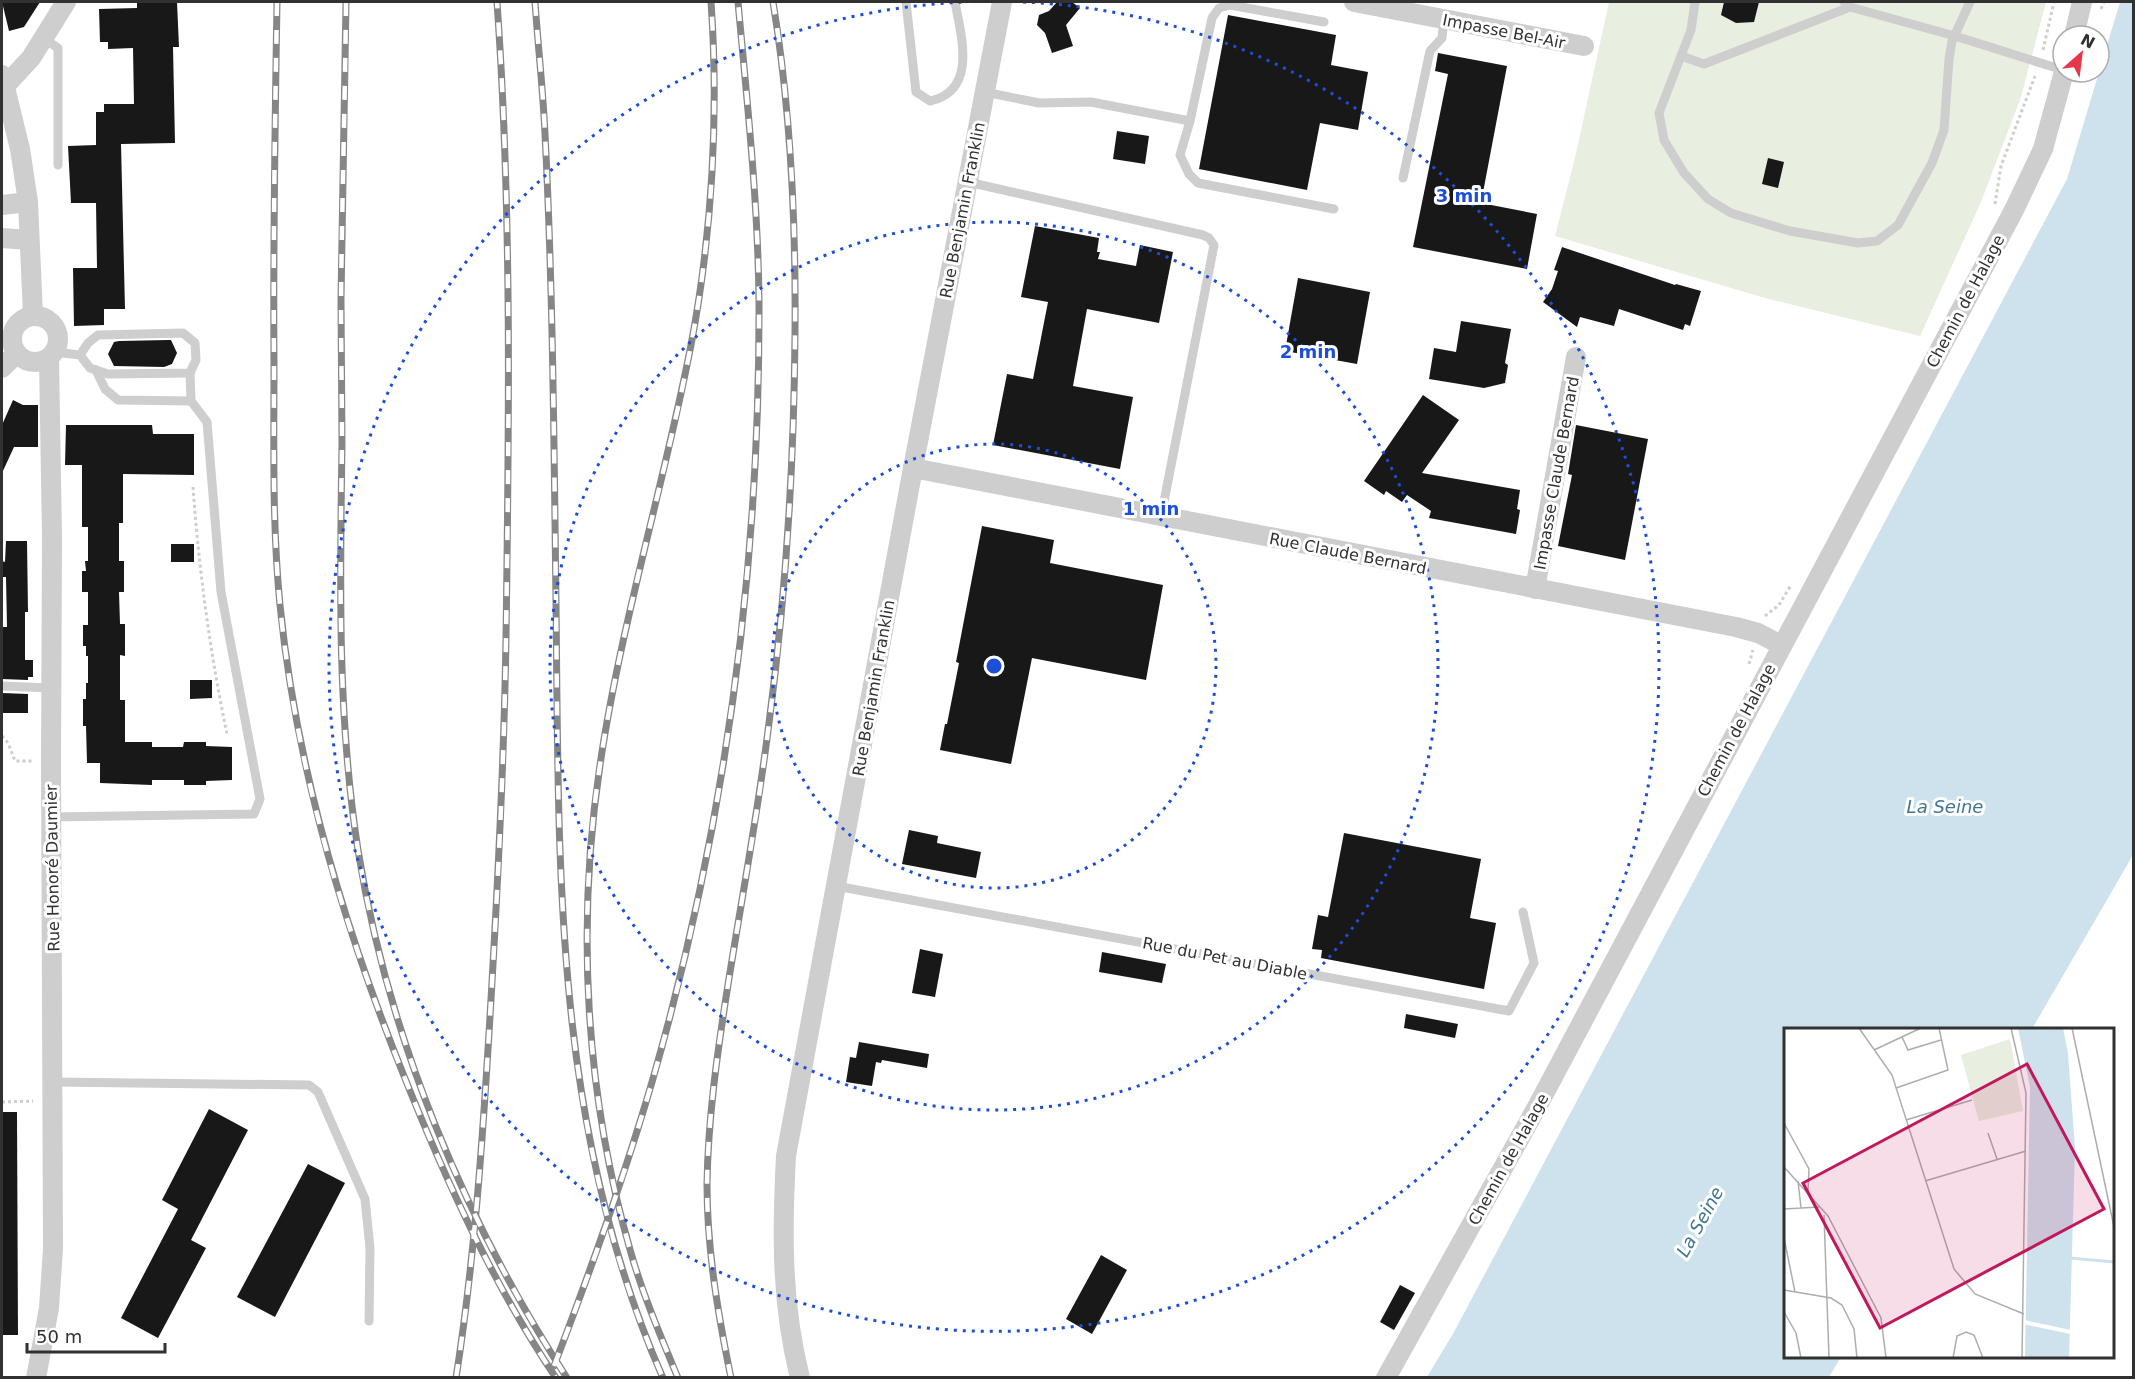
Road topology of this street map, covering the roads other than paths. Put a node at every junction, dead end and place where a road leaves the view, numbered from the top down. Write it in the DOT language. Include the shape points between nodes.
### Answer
graph roads {
  1 [pos="66,2"];
  2 [pos="906,2"];
  3 [pos="955,2"];
  4 [pos="1002,2"];
  5 [pos="1353,2"];
  6 [pos="1695,2"];
  7 [pos="1970,2"];
  8 [pos="2082,2"];
  9 [pos="1846,4"];
  10 [pos="1444,20"];
  11 [pos="1324,22"];
  12 [pos="2077,24"];
  13 [pos="1955,36"];
  14 [pos="43,38"];
  15 [pos="1584,46"];
  16 [pos="1681,56"];
  17 [pos="2051,66"];
  18 [pos="3,80"];
  19 [pos="2060,84"];
  20 [pos="985,92"];
  21 [pos="1190,121"];
  22 [pos="58,165"];
  23 [pos="1403,178"];
  24 [pos="968,182"];
  25 [pos="28,202"];
  26 [pos="2,205"];
  27 [pos="1334,209"];
  28 [pos="2,238"];
  29 [pos="29,240"];
  30 [pos="33,315"];
  31 [pos="16,354"];
  32 [pos="52,355"];
  33 [pos="80,355"];
  34 [pos="1576,357"];
  35 [pos="2,368"];
  36 [pos="96,370"];
  37 [pos="190,373"];
  38 [pos="191,401"];
  39 [pos="913,468"];
  40 [pos="1161,517"];
  41 [pos="1535,589"];
  42 [pos="1781,645"];
  43 [pos="2,686"];
  44 [pos="51,688"];
  45 [pos="51,817"];
  46 [pos="836,886"];
  47 [pos="1523,912"];
  48 [pos="53,1091"];
  49 [pos="369,1322"];
  50 [pos="36,1377"];
  51 [pos="800,1377"];
  52 [pos="1386,1377"];
  1 -- 14 [label="street"];
  2 -- 3 [label="lane" via="916,92 930,101 950,92 962,73 964,57"];
  4 -- 20 [label="street, Rue Benjamin Franklin"];
  5 -- 10 [label="street, Impasse Bel-Air"];
  6 -- 16 [label="lane" via="1691,30"];
  7 -- 13 [label="lane"];
  8 -- 12 [label="street"];
  9 -- 13 [label="lane"];
  9 -- 16 [label="lane" via="1704,64"];
  10 -- 15 [label="street, Impasse Bel-Air"];
  10 -- 23 [label="lane" via="1442,38 1430,51"];
  11 -- 21 [label="lane" via="1230,5 1219,8 1212,18"];
  13 -- 16 [label="lane" via="1949,60 1944,130 1932,163 1898,225 1877,241 1858,243 1790,231 1731,213 1708,199 1684,173 1664,140 1659,113"];
  13 -- 17 [label="lane"];
  14 -- 18 [label="street" via="31,58"];
  14 -- 22 [label="lane" via="58,48"];
  18 -- 25 [label="street" via="20,148"];
  19 -- 42 [label="street, Chemin de Halage" via="2043,149 2014,210"];
  20 -- 21 [label="lane" via="1039,103 1091,102"];
  20 -- 24 [label="street, Rue Benjamin Franklin"];
  21 -- 27 [label="lane" via="1180,155 1198,183"];
  24 -- 39 [label="street, Rue Benjamin Franklin"];
  24 -- 40 [label="lane" via="1203,235 1214,245"];
  25 -- 26 [label="street"];
  25 -- 29 [label="street"];
  28 -- 29 [label="street"];
  29 -- 30 [label="street"];
  30 -- 31 [label="street" via="20,321 12,333"];
  30 -- 32 [label="street" via="53,325 58,338"];
  31 -- 32 [label="street" via="28,362 43,361"];
  31 -- 35 [label="street"];
  32 -- 33 [label="lane"];
  32 -- 44 [label="street, Rue Honoré Daumier"];
  33 -- 36 [label="lane"];
  33 -- 37 [label="lane" via="98,335 183,333 195,343 196,360"];
  34 -- 41 [label="street, Impasse Claude Bernard"];
  36 -- 37 [label="lane" via="108,374"];
  36 -- 38 [label="lane" via="105,389 118,400"];
  37 -- 38 [label="lane"];
  38 -- 45 [label="lane" via="207,422 221,592 260,799 254,814"];
  39 -- 40 [label="street, Rue Claude Bernard"];
  39 -- 46 [label="street, Rue Benjamin Franklin"];
  40 -- 41 [label="street, Rue Claude Bernard"];
  41 -- 42 [label="street, Rue Claude Bernard" via="1736,627"];
  42 -- 52 [label="street, Chemin de Halage" via="1537,1107"];
  43 -- 44 [label="lane"];
  44 -- 45 [label="street, Rue Honoré Daumier"];
  45 -- 48 [label="street, Rue Honoré Daumier"];
  46 -- 47 [label="lane, Rue du Pet au Diable" via="1509,1011 1534,963"];
  46 -- 51 [label="street, Rue Benjamin Franklin" via="786,1156 782,1235 792,1347"];
  48 -- 49 [label="lane" via="309,1085 318,1092 365,1199 370,1248"];
  48 -- 50 [label="street, Rue Honoré Daumier" via="53,1249 49,1308"];
}
